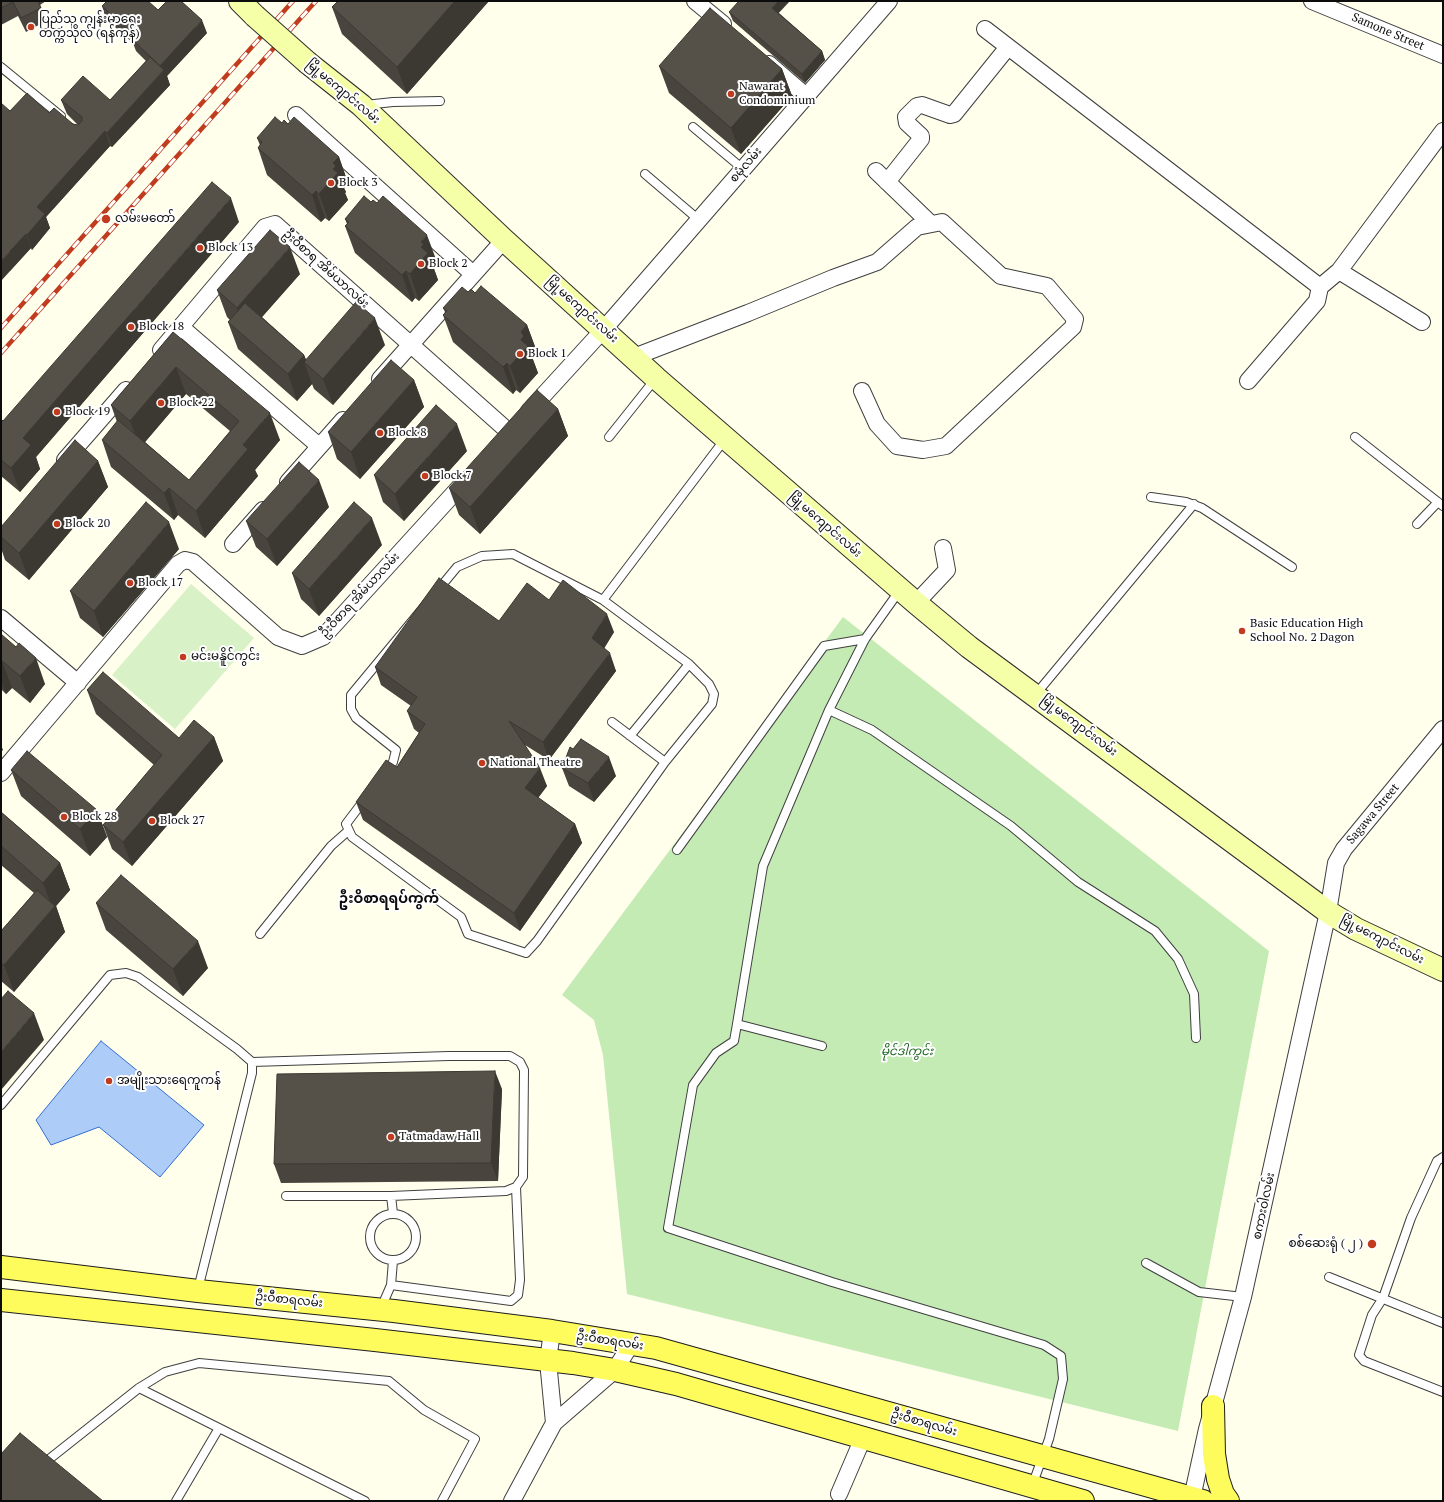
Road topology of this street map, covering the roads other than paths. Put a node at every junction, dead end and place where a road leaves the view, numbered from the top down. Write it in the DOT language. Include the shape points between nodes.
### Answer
graph roads {
  1 [pos="695,1"];
  2 [pos="889,1"];
  3 [pos="1312,1"];
  4 [pos="1343,7"];
  5 [pos="247,8"];
  6 [pos="985,29"];
  7 [pos="736,36"];
  8 [pos="1008,47"];
  9 [pos="1443,55"];
  10 [pos="759,56"];
  11 [pos="1,67"];
  12 [pos="806,96"];
  13 [pos="440,101"];
  14 [pos="361,105"];
  15 [pos="296,115"];
  16 [pos="65,120"];
  17 [pos="693,127"];
  18 [pos="1443,131"];
  19 [pos="743,169"];
  20 [pos="645,174"];
  21 [pos="699,220"];
  22 [pos="932,224"];
  23 [pos="504,240"];
  24 [pos="1340,271"];
  25 [pos="473,274"];
  26 [pos="1320,287"];
  27 [pos="1422,322"];
  28 [pos="181,327"];
  29 [pos="604,329"];
  30 [pos="411,344"];
  31 [pos="634,357"];
  32 [pos="150,362"];
  33 [pos="656,378"];
  34 [pos="135,380"];
  35 [pos="1248,381"];
  36 [pos="370,390"];
  37 [pos="862,392"];
  38 [pos="355,407"];
  39 [pos="609,437"];
  40 [pos="1355,437"];
  41 [pos="726,438"];
  42 [pos="319,446"];
  43 [pos="477,467"];
  44 [pos="52,474"];
  45 [pos="1151,497"];
  46 [pos="1194,504"];
  47 [pos="1441,504"];
  48 [pos="1417,524"];
  49 [pos="233,544"];
  50 [pos="943,548"];
  51 [pos="1292,567"];
  52 [pos="908,596"];
  53 [pos="603,600"];
  54 [pos="1,618"];
  55 [pos="865,639"];
  56 [pos="689,664"];
  57 [pos="78,682"];
  58 [pos="1036,694"];
  59 [pos="830,710"];
  60 [pos="612,722"];
  61 [pos="1443,730"];
  62 [pos="630,736"];
  63 [pos="665,762"];
  64 [pos="1,773"];
  65 [pos="348,831"];
  66 [pos="677,850"];
  67 [pos="1328,912"];
  68 [pos="260,934"];
  69 [pos="1443,970"];
  70 [pos="737,1024"];
  71 [pos="1196,1038"];
  72 [pos="822,1046"];
  73 [pos="252,1062"];
  74 [pos="1,1105"];
  75 [pos="1443,1156"];
  76 [pos="516,1187"];
  77 [pos="286,1196"];
  78 [pos="391,1196"];
  79 [pos="393,1213"];
  80 [pos="393,1261"];
  81 [pos="1146,1263"];
  82 [pos="1,1267"];
  83 [pos="1329,1277"];
  84 [pos="391,1285"];
  85 [pos="193,1290"];
  86 [pos="1243,1297"];
  87 [pos="1382,1298"];
  88 [pos="2,1305"];
  89 [pos="380,1310"];
  90 [pos="182,1320"];
  91 [pos="1443,1323"];
  92 [pos="552,1331"];
  93 [pos="375,1340"];
  94 [pos="631,1344"];
  95 [pos="548,1361"];
  96 [pos="732,1369"];
  97 [pos="615,1370"];
  98 [pos="139,1388"];
  99 [pos="1443,1392"];
  100 [pos="726,1398"];
  101 [pos="1213,1406"];
  102 [pos="870,1408"];
  103 [pos="554,1423"];
  104 [pos="219,1428"];
  105 [pos="863,1438"];
  106 [pos="1044,1456"];
  107 [pos="34,1470"];
  108 [pos="1032,1486"];
  109 [pos="840,1494"];
  110 [pos="1197,1499"];
  111 [pos="176,1501"];
  112 [pos="366,1501"];
  113 [pos="442,1501"];
  114 [pos="512,1501"];
  115 [pos="1083,1501"];
  116 [pos="1228,1501"];
  1 -- 7 [label="street"];
  2 -- 12 [label="street, စမုံလမ်း"];
  3 -- 4 [label="street, Samone Street"];
  4 -- 9 [label="street, Samone Street"];
  5 -- 14 [label="main road, မြို့မကျောင်းလမ်း, bridge" via="308,63"];
  6 -- 8 [label="street"];
  8 -- 22 [label="street" via="954,114 950,115 922,105 917,106 906,118 921,136 921,142 882,177"];
  8 -- 26 [label="street"];
  10 -- 12 [label="street"];
  11 -- 16 [label="lane"];
  12 -- 19 [label="street, စမုံလမ်း"];
  13 -- 14 [label="lane"];
  14 -- 23 [label="main road, မြို့မကျောင်းလမ်း"];
  15 -- 25 [label="street"];
  17 -- 19 [label="lane"];
  18 -- 24 [label="street"];
  19 -- 21 [label="street, စမုံလမ်း"];
  20 -- 21 [label="lane"];
  21 -- 29 [label="street, စမုံလမ်း"];
  22 -- 31 [label="street" via="917,227 877,262"];
  22 -- 37 [label="street" via="942,222 1001,276 1047,286 1075,319 1075,323 946,446 923,450 896,446 877,424"];
  23 -- 25 [label="street"];
  23 -- 29 [label="main road, မြို့မကျောင်းလမ်း"];
  24 -- 26 [label="street"];
  24 -- 27 [label="street"];
  25 -- 30 [label="street"];
  26 -- 35 [label="street" via="1317,301"];
  28 -- 30 [label="street, ဦးဝီစာရ အိမ်ယာလမ်း" via="265,227 275,224"];
  28 -- 32 [label="street, ဦးဝီစာရ အိမ်ယာလမ်း"];
  28 -- 42 [label="street"];
  29 -- 30 [label="street, ဦးဝီစာရ အိမ်ယာလမ်း" via="504,438"];
  29 -- 31 [label="main road, မြို့မကျောင်းလမ်း"];
  30 -- 36 [label="street"];
  31 -- 33 [label="main road, မြို့မကျောင်းလမ်း"];
  33 -- 39 [label="lane"];
  33 -- 41 [label="main road, မြို့မကျောင်းလမ်း"];
  34 -- 44 [label="street"];
  38 -- 42 [label="street"];
  40 -- 47 [label="lane"];
  41 -- 52 [label="main road, မြို့မကျောင်းလမ်း"];
  41 -- 53 [label="lane"];
  42 -- 49 [label="street"];
  43 -- 57 [label="street, ဦးဝီစာရ အိမ်ယာလမ်း" via="323,637 302,646 278,637 193,562 185,560 178,564"];
  45 -- 46 [label="lane"];
  46 -- 51 [label="lane"];
  46 -- 58 [label="lane"];
  47 -- 48 [label="lane"];
  50 -- 52 [label="street" via="947,570"];
  52 -- 55 [label="lane"];
  52 -- 58 [label="main road, မြို့မကျောင်းလမ်း" via="969,646"];
  53 -- 56 [label="lane"];
  53 -- 65 [label="lane" via="513,554 482,556 458,567 351,694 352,709 356,718 396,750 393,762 346,824"];
  54 -- 57 [label="street"];
  55 -- 59 [label="lane"];
  55 -- 66 [label="lane" via="824,646"];
  56 -- 62 [label="lane"];
  56 -- 63 [label="lane" via="709,684 714,694 712,704"];
  57 -- 64 [label="street, ဦးဝီစာရ အိမ်ယာလမ်း"];
  58 -- 67 [label="main road, မြို့မကျောင်းလမ်း"];
  59 -- 70 [label="lane" via="763,866"];
  59 -- 71 [label="lane" via="872,730 1011,826 1078,882 1155,932 1178,959 1194,994"];
  60 -- 62 [label="lane"];
  61 -- 67 [label="street, Sagawa Street" via="1344,849 1336,863"];
  62 -- 63 [label="lane"];
  63 -- 65 [label="lane" via="526,953 468,934 461,917 358,842"];
  65 -- 68 [label="lane" via="331,846"];
  67 -- 69 [label="main road, မြို့မကျောင်းလမ်း" via="1356,929"];
  67 -- 86 [label="street, စကားဝါလမ်း"];
  70 -- 72 [label="lane"];
  70 -- 106 [label="lane" via="734,1041 716,1053 693,1085 668,1228 832,1282 1044,1345 1061,1356 1063,1379"];
  73 -- 74 [label="lane" via="138,976 126,973 110,975"];
  73 -- 76 [label="lane" via="510,1056 520,1062 524,1070 523,1177"];
  73 -- 85 [label="lane" via="252,1073"];
  75 -- 87 [label="lane" via="1437,1161 1411,1218"];
  76 -- 78 [label="lane" via="506,1191"];
  76 -- 84 [label="lane" via="520,1280 518,1295 511,1301"];
  77 -- 78 [label="lane"];
  78 -- 79 [label="lane"];
  79 -- 80 [label="lane" via="405,1216 414,1225 417,1237 414,1249 405,1257"];
  79 -- 80 [label="lane" via="381,1216 372,1225 369,1237 372,1249 381,1258"];
  80 -- 84 [label="lane"];
  81 -- 86 [label="lane" via="1199,1292"];
  82 -- 85 [label="main road, ဦးဝီစာရလမ်း"];
  83 -- 87 [label="lane"];
  84 -- 89 [label="lane"];
  85 -- 89 [label="main road, ဦးဝီစာရလမ်း"];
  85 -- 90 [label="main road"];
  86 -- 101 [label="street, စကားဝါလမ်း"];
  87 -- 91 [label="lane"];
  87 -- 99 [label="lane" via="1372,1315 1359,1355 1364,1361"];
  88 -- 90 [label="main road"];
  89 -- 92 [label="main road, ဦးဝီစာရလမ်း"];
  89 -- 93 [label="main road"];
  90 -- 93 [label="main road"];
  92 -- 94 [label="main road, ဦးဝီစာရလမ်း"];
  92 -- 95 [label="street"];
  93 -- 95 [label="main road"];
  94 -- 96 [label="main road, ဦးဝီစာရလမ်း" via="656,1348"];
  94 -- 97 [label="street"];
  95 -- 97 [label="main road"];
  95 -- 103 [label="street"];
  96 -- 100 [label="main road"];
  96 -- 102 [label="main road, ဦးဝီစာရလမ်း"];
  97 -- 100 [label="main road"];
  97 -- 103 [label="street"];
  98 -- 104 [label="lane"];
  98 -- 107 [label="lane"];
  98 -- 113 [label="lane" via="165,1372 199,1363 389,1381 424,1410 475,1439"];
  100 -- 105 [label="main road"];
  101 -- 110 [label="street, စကားဝါလမ်း"];
  101 -- 116 [label="main road" via="1214,1454 1218,1479"];
  102 -- 105 [label="main road"];
  102 -- 106 [label="main road, ဦးဝီစာရလမ်း"];
  103 -- 114 [label="street"];
  104 -- 111 [label="lane"];
  104 -- 112 [label="lane"];
  105 -- 108 [label="main road"];
  105 -- 109 [label="street"];
  106 -- 108 [label="lane"];
  106 -- 110 [label="main road, ဦးဝီစာရလမ်း"];
  108 -- 115 [label="main road"];
}
